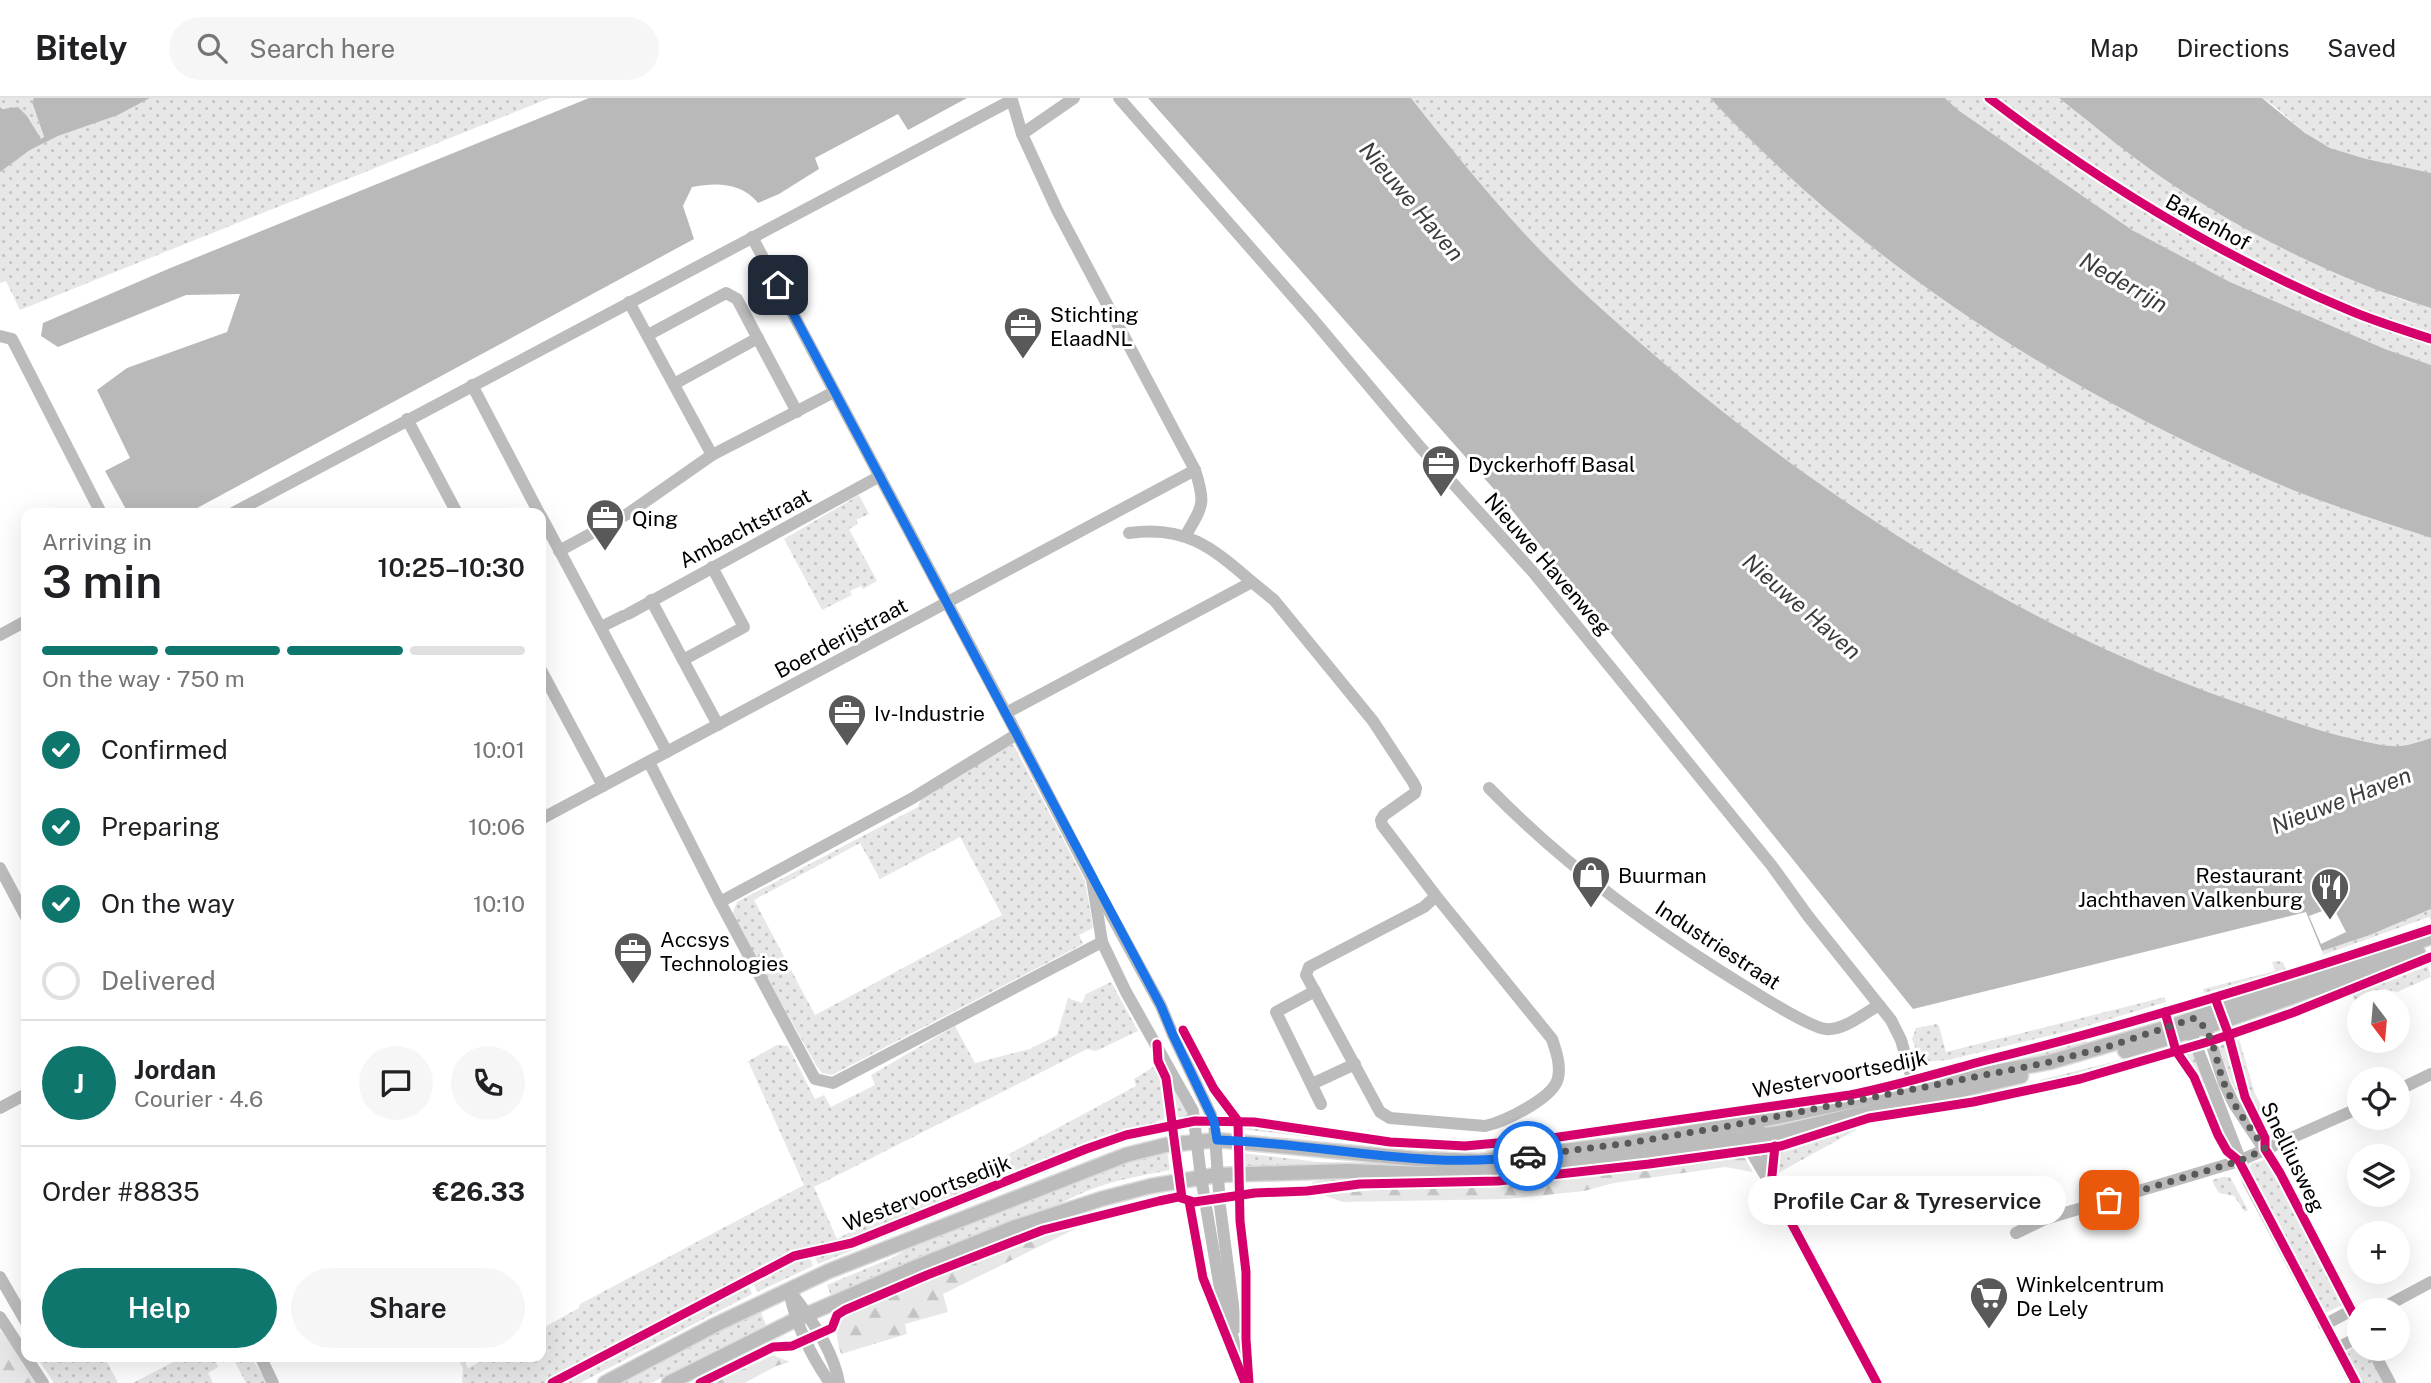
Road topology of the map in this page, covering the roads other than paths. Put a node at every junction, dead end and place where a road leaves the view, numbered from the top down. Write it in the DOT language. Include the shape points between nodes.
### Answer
graph roads {
  1 [pos="1074,98"];
  2 [pos="1119,98"];
  3 [pos="1021,134"];
  4 [pos="752,237"];
  5 [pos="629,302"];
  6 [pos="648,335"];
  7 [pos="0,336"];
  8 [pos="758,338"];
  9 [pos="674,384"];
  10 [pos="472,385"];
  11 [pos="834,392"];
  12 [pos="797,412"];
  13 [pos="407,419"];
  14 [pos="712,455"];
  15 [pos="1195,470"];
  16 [pos="880,476"];
  17 [pos="98,508"];
  18 [pos="242,508"];
  19 [pos="454,508"];
  20 [pos="537,508"];
  21 [pos="546,526"];
  22 [pos="1129,533"];
  23 [pos="1186,535"];
  24 [pos="559,551"];
  25 [pos="712,567"];
  26 [pos="1252,583"];
  27 [pos="651,600"];
  28 [pos="946,604"];
  29 [pos="21,627"];
  30 [pos="601,627"];
  31 [pos="0,635"];
  32 [pos="683,660"];
  33 [pos="546,679"];
  34 [pos="1006,713"];
  35 [pos="718,725"];
  36 [pos="1017,734"];
  37 [pos="667,752"];
  38 [pos="649,762"];
  39 [pos="603,786"];
  40 [pos="1489,788"];
  41 [pos="546,817"];
  42 [pos="0,868"];
  43 [pos="1092,878"];
  44 [pos="1436,896"];
  45 [pos="720,902"];
  46 [pos="21,908"];
  47 [pos="2431,937"];
  48 [pos="1102,942"];
  49 [pos="2431,946"];
  50 [pos="1315,991"];
  51 [pos="1879,1005"];
  52 [pos="2197,1026"];
  53 [pos="1173,1035"];
  54 [pos="1157,1044"];
  55 [pos="1355,1064"];
  56 [pos="2431,1074"];
  57 [pos="1312,1084"];
  58 [pos="2410,1084"];
  59 [pos="1915,1089"];
  60 [pos="21,1097"];
  61 [pos="1321,1104"];
  62 [pos="0,1108"];
  63 [pos="2347,1113"];
  64 [pos="1752,1122"];
  65 [pos="1764,1135"];
  66 [pos="1747,1138"];
  67 [pos="1217,1140"];
  68 [pos="1197,1141"];
  69 [pos="2265,1149"];
  70 [pos="2239,1161"];
  71 [pos="1217,1175"];
  72 [pos="1201,1177"];
  73 [pos="1771,1185"];
  74 [pos="2016,1233"];
  75 [pos="0,1277"];
  76 [pos="2431,1282"];
  77 [pos="789,1290"];
  78 [pos="2401,1298"];
  79 [pos="2347,1300"];
  80 [pos="21,1313"];
  81 [pos="0,1317"];
  82 [pos="802,1317"];
  83 [pos="2347,1321"];
  84 [pos="2324,1325"];
  85 [pos="2347,1343"];
  86 [pos="2337,1348"];
  87 [pos="21,1349"];
  88 [pos="2378,1361"];
  89 [pos="29,1362"];
  90 [pos="263,1362"];
  91 [pos="1241,1363"];
  92 [pos="43,1383"];
  93 [pos="273,1383"];
  94 [pos="605,1383"];
  95 [pos="669,1383"];
  96 [pos="830,1383"];
  97 [pos="839,1383"];
  98 [pos="1247,1383"];
  99 [pos="1877,1383"];
  100 [pos="2356,1383"];
  101 [pos="2390,1383"];
  1 -- 3 [label="street"];
  2 -- 51 [label="street, Nieuwe Havenweg" via="1533,572"];
  3 -- 4 [label="street" via="1012,100"];
  3 -- 15 [label="street"];
  4 -- 5 [label="street"];
  4 -- 11 [label="street"];
  5 -- 6 [label="street"];
  5 -- 10 [label="street"];
  6 -- 8 [label="street" via="726,293 737,299"];
  6 -- 9 [label="street"];
  7 -- 17 [label="street" via="12,339"];
  8 -- 9 [label="street"];
  8 -- 12 [label="street"];
  9 -- 14 [label="street"];
  10 -- 13 [label="street"];
  10 -- 20 [label="street"];
  11 -- 12 [label="street"];
  11 -- 16 [label="street"];
  12 -- 14 [label="street"];
  13 -- 18 [label="street"];
  13 -- 19 [label="street"];
  14 -- 24 [label="street" via="629,513"];
  15 -- 23 [label="street" via="1202,506"];
  15 -- 28 [label="street, Boerderijstraat"];
  16 -- 25 [label="street, Ambachtstraat"];
  16 -- 28 [label="street"];
  21 -- 24 [label="street"];
  22 -- 23 [label="street" via="1149,530"];
  23 -- 26 [label="street" via="1215,550"];
  24 -- 30 [label="street"];
  25 -- 27 [label="street, Ambachtstraat"];
  25 -- 32 [label="street" via="744,627"];
  26 -- 34 [label="street"];
  26 -- 44 [label="street" via="1274,600 1373,721 1413,782 1415,793 1381,820 1382,825"];
  27 -- 30 [label="street, Ambachtstraat"];
  27 -- 32 [label="street"];
  28 -- 34 [label="street"];
  28 -- 35 [label="street, Boerderijstraat"];
  29 -- 31 [label="street"];
  30 -- 37 [label="street"];
  32 -- 35 [label="street"];
  33 -- 39 [label="street"];
  34 -- 36 [label="street"];
  35 -- 37 [label="street, Boerderijstraat"];
  36 -- 43 [label="street"];
  36 -- 45 [label="street" via="911,799"];
  37 -- 38 [label="street, Boerderijstraat"];
  38 -- 39 [label="street, Boerderijstraat"];
  38 -- 45 [label="street"];
  39 -- 41 [label="street, Boerderijstraat"];
  40 -- 51 [label="street, Industriestraat" via="1612,898 1686,951 1770,1002 1825,1029 1839,1028"];
  42 -- 46 [label="street"];
  43 -- 48 [label="street"];
  43 -- 53 [label="street"];
  44 -- 50 [label="street" via="1424,907 1309,967 1306,975"];
  44 -- 55 [label="street" via="1552,1039 1558,1078 1551,1091 1526,1108 1501,1123 1485,1126 1390,1118 1380,1112"];
  45 -- 48 [label="street" via="815,1079 833,1083"];
  47 -- 52 [label="main road, Westervoortsedijk"];
  48 -- 54 [label="street"];
  49 -- 52 [label="main road, Westervoortsedijk"];
  50 -- 55 [label="street"];
  50 -- 57 [label="street" via="1276,1012"];
  51 -- 59 [label="street, Nieuwe Havenweg" via="1901,1040"];
  52 -- 59 [label="main road, Westervoortsedijk"];
  52 -- 69 [label="street, Snelliusweg" via="2234,1104"];
  52 -- 70 [label="street"];
  53 -- 54 [label="street"];
  53 -- 67 [label="street" via="1214,1121"];
  54 -- 68 [label="street" via="1193,1111"];
  55 -- 57 [label="street"];
  56 -- 58 [label="street"];
  57 -- 61 [label="street"];
  59 -- 64 [label="main road, Westervoortsedijk"];
  59 -- 65 [label="main road, Westervoortsedijk"];
  60 -- 62 [label="street"];
  63 -- 69 [label="street"];
  64 -- 65 [label="street"];
  64 -- 66 [label="street"];
  64 -- 67 [label="main road, Westervoortsedijk" via="1480,1161"];
  65 -- 66 [label="main road, Westervoortsedijk"];
  65 -- 73 [label="street"];
  66 -- 71 [label="main road, Westervoortsedijk" via="1488,1172"];
  66 -- 73 [label="street"];
  67 -- 68 [label="main road, Westervoortsedijk"];
  67 -- 71 [label="street"];
  68 -- 72 [label="street"];
  68 -- 77 [label="main road, Westervoortsedijk" via="1108,1161"];
  69 -- 70 [label="street, Snelliusweg"];
  69 -- 79 [label="street, Snelliusweg"];
  70 -- 74 [label="street, Snelliusweg" via="2045,1219"];
  70 -- 84 [label="street"];
  71 -- 72 [label="main road, Westervoortsedijk"];
  71 -- 91 [label="street"];
  72 -- 82 [label="main road, Westervoortsedijk" via="1101,1199 1013,1228"];
  72 -- 91 [label="street" via="1223,1306"];
  73 -- 99 [label="street"];
  75 -- 80 [label="street"];
  76 -- 78 [label="street"];
  77 -- 82 [label="street"];
  77 -- 94 [label="main road, Westervoortsedijk"];
  81 -- 87 [label="street"];
  82 -- 95 [label="main road, Westervoortsedijk"];
  82 -- 96 [label="street" via="806,1340"];
  82 -- 97 [label="street" via="830,1358"];
  83 -- 84 [label="street, Snelliusweg"];
  84 -- 86 [label="street"];
  85 -- 86 [label="street"];
  86 -- 100 [label="street"];
  88 -- 101 [label="street"];
  89 -- 92 [label="street"];
  90 -- 93 [label="street"];
  91 -- 98 [label="street"];
}
